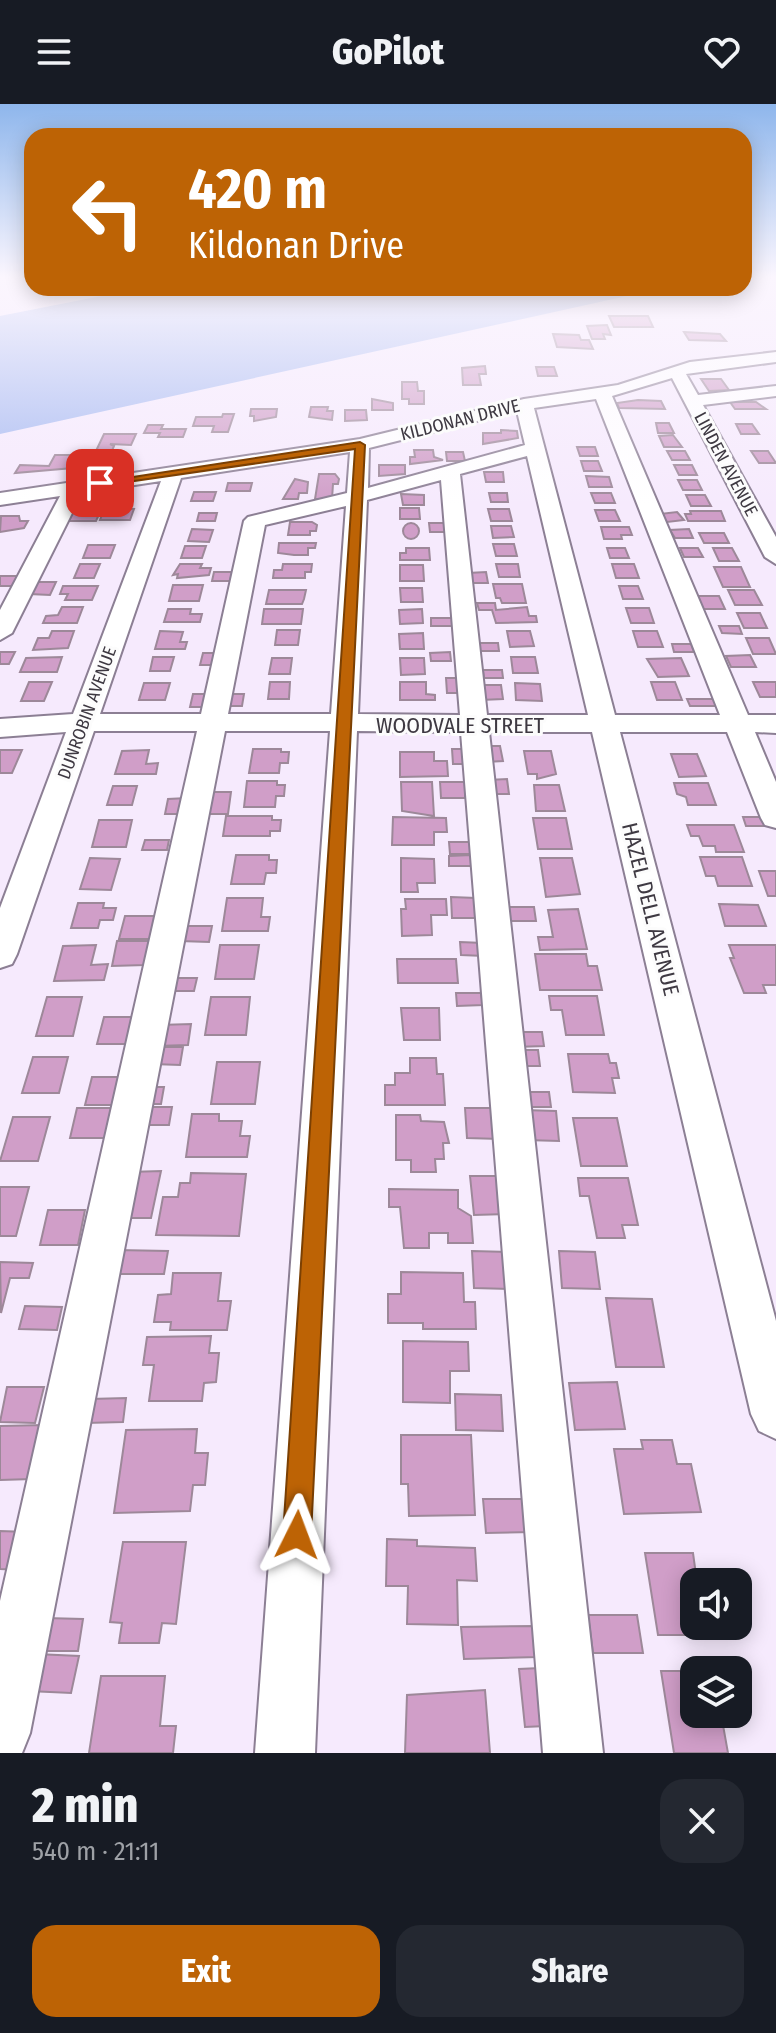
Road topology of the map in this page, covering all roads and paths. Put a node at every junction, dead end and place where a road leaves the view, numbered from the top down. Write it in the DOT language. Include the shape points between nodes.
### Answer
graph roads {
  1 [pos="776,357"];
  2 [pos="676,371"];
  3 [pos="602,392"];
  4 [pos="773,395"];
  5 [pos="692,401"];
  6 [pos="524,404"];
  7 [pos="360,445"];
  8 [pos="537,447"];
  9 [pos="174,471"];
  10 [pos="450,471"];
  11 [pos="75,487"];
  12 [pos="357,497"];
  13 [pos="0,499"];
  14 [pos="776,557"];
  15 [pos="0,633"];
  16 [pos="84,722"];
  17 [pos="213,723"];
  18 [pos="343,724"];
  19 [pos="739,724"];
  20 [pos="776,724"];
  21 [pos="606,725"];
  22 [pos="476,726"];
  23 [pos="0,728"];
  24 [pos="776,818"];
  25 [pos="0,954"];
  26 [pos="776,1414"];
  27 [pos="0,1733"];
  28 [pos="285,1753"];
  29 [pos="573,1753"];
  1 -- 2 [label="street, KILDONAN DRIVE"];
  2 -- 3 [label="street, KILDONAN DRIVE"];
  2 -- 5 [label="street, LINDEN AVENUE"];
  3 -- 6 [label="street, KILDONAN DRIVE"];
  3 -- 19 [label="street"];
  4 -- 5 [label="street"];
  5 -- 14 [label="street, LINDEN AVENUE"];
  6 -- 7 [label="street, KILDONAN DRIVE"];
  6 -- 8 [label="street, HAZEL DELL AVENUE"];
  7 -- 9 [label="street, KILDONAN DRIVE"];
  7 -- 12 [label="street"];
  8 -- 10 [label="street"];
  8 -- 21 [label="street, HAZEL DELL AVENUE"];
  9 -- 11 [label="street, KILDONAN DRIVE"];
  9 -- 16 [label="street, DUNROBIN AVENUE"];
  10 -- 12 [label="street"];
  10 -- 22 [label="street"];
  11 -- 13 [label="street, KILDONAN DRIVE"];
  11 -- 15 [label="street"];
  12 -- 17 [label="street" via="255,521"];
  12 -- 18 [label="street"];
  16 -- 17 [label="street, WOODVALE STREET"];
  16 -- 23 [label="street, WOODVALE STREET"];
  16 -- 25 [label="street, DUNROBIN AVENUE"];
  17 -- 18 [label="street, WOODVALE STREET"];
  17 -- 27 [label="street"];
  18 -- 22 [label="street, WOODVALE STREET"];
  18 -- 28 [label="street"];
  19 -- 20 [label="street, WOODVALE STREET"];
  19 -- 21 [label="street, WOODVALE STREET"];
  19 -- 24 [label="street"];
  21 -- 22 [label="street, WOODVALE STREET"];
  21 -- 26 [label="street, HAZEL DELL AVENUE"];
  22 -- 29 [label="street"];
}
